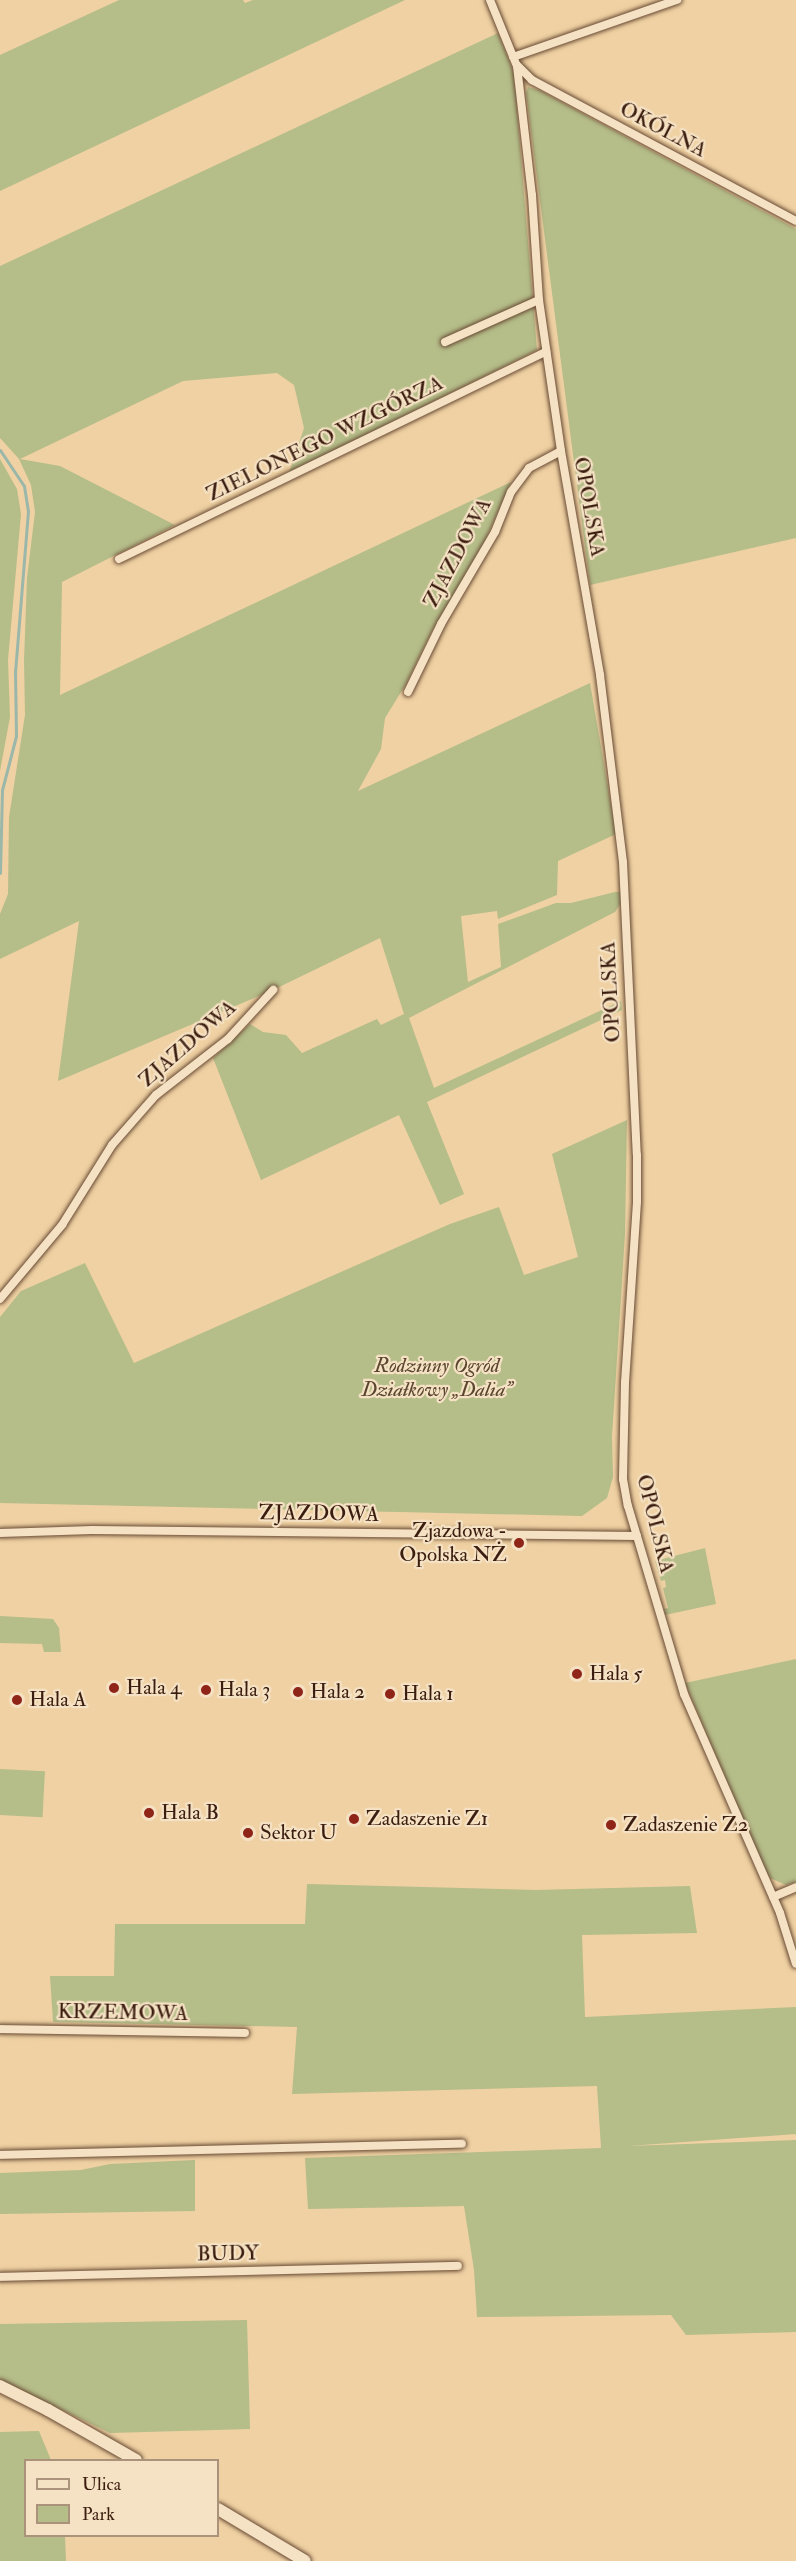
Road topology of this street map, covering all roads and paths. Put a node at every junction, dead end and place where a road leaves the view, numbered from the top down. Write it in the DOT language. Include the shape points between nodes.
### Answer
graph roads {
  1 [pos="490,0"];
  2 [pos="677,0"];
  3 [pos="513,57"];
  4 [pos="517,66"];
  5 [pos="796,221"];
  6 [pos="539,300"];
  7 [pos="445,342"];
  8 [pos="546,352"];
  9 [pos="561,452"];
  10 [pos="119,559"];
  11 [pos="408,692"];
  12 [pos="273,990"];
  13 [pos="0,1299"];
  14 [pos="0,1533"];
  15 [pos="637,1536"];
  16 [pos="796,1887"];
  17 [pos="772,1897"];
  18 [pos="796,1964"];
  19 [pos="0,2029"];
  20 [pos="244,2033"];
  21 [pos="462,2144"];
  22 [pos="0,2155"];
  23 [pos="458,2266"];
  24 [pos="0,2277"];
  25 [pos="0,2386"];
  26 [pos="134,2459"];
  27 [pos="219,2510"];
  28 [pos="305,2561"];
  1 -- 3 [label="street, OPOLSKA"];
  2 -- 3 [label="street"];
  3 -- 4 [label="street, OPOLSKA"];
  4 -- 5 [label="street, OKÓLNA" via="532,80"];
  4 -- 6 [label="street, OPOLSKA"];
  6 -- 7 [label="street"];
  6 -- 8 [label="street, OPOLSKA"];
  8 -- 9 [label="street, OPOLSKA"];
  8 -- 10 [label="street, ZIELONEGO WZGÓRZA"];
  9 -- 11 [label="street, ZJAZDOWA" via="529,468 511,492 495,532 441,624"];
  9 -- 15 [label="street, OPOLSKA" via="600,675 623,862 637,1179 623,1479"];
  12 -- 13 [label="street, ZJAZDOWA" via="228,1039 156,1095 112,1145 62,1225"];
  14 -- 15 [label="street, ZJAZDOWA" via="92,1530"];
  15 -- 17 [label="street, OPOLSKA" via="684,1694"];
  16 -- 17 [label="street"];
  17 -- 18 [label="street, OPOLSKA"];
  19 -- 20 [label="street, KRZEMOWA"];
  21 -- 22 [label="street"];
  23 -- 24 [label="street, BUDY"];
  25 -- 26 [label="street"];
  27 -- 28 [label="street"];
}
